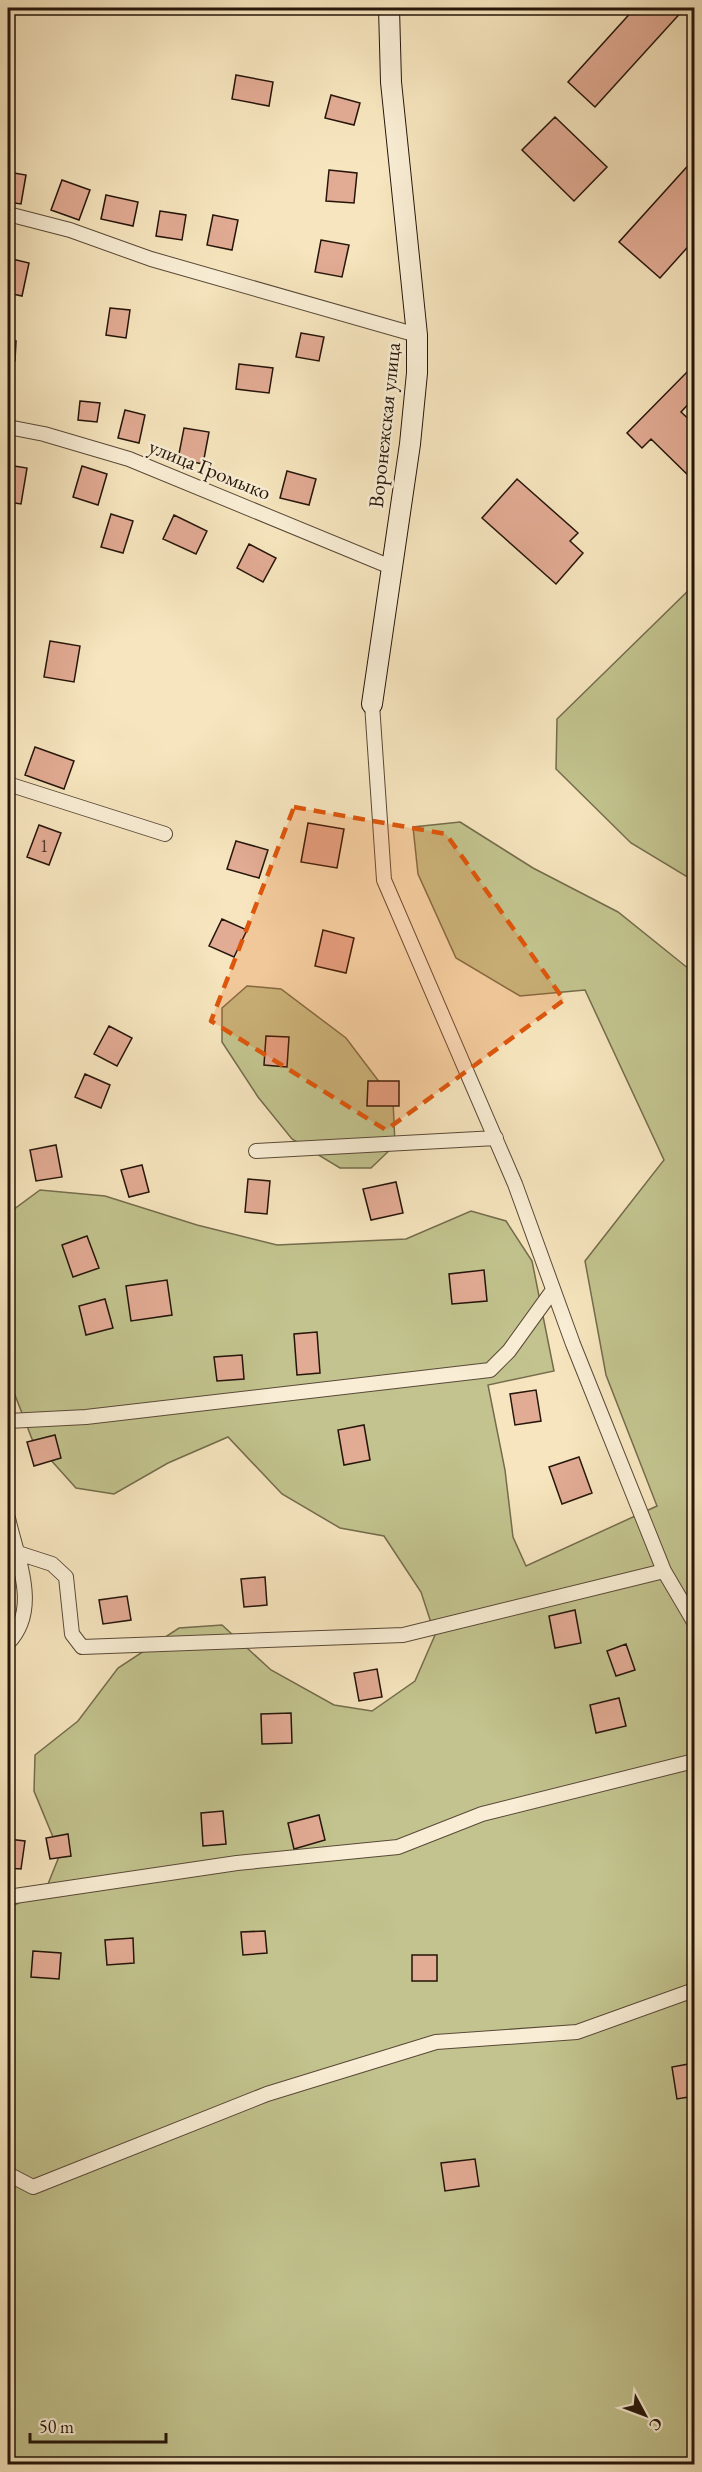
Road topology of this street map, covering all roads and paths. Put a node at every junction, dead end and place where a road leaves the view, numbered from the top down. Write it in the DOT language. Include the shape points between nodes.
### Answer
graph roads {
  1 [pos="389,8"];
  2 [pos="8,214"];
  3 [pos="417,335"];
  4 [pos="8,427"];
  5 [pos="391,567"];
  6 [pos="372,704"];
  7 [pos="8,784"];
  8 [pos="165,834"];
  9 [pos="496,1138"];
  10 [pos="256,1151"];
  11 [pos="553,1290"];
  12 [pos="8,1421"];
  13 [pos="8,1518"];
  14 [pos="15,1552"];
  15 [pos="664,1571"];
  16 [pos="694,1622"];
  17 [pos="8,1643"];
  18 [pos="694,1761"];
  19 [pos="8,1897"];
  20 [pos="694,1990"];
  21 [pos="8,2174"];
  1 -- 3 [label="street, Воронежская улица" via="391,82"];
  2 -- 3 [label="street"];
  3 -- 5 [label="street, Воронежская улица" via="411,432"];
  4 -- 5 [label="street, улица Громыко" via="129,459"];
  5 -- 6 [label="street, Воронежская улица"];
  6 -- 9 [label="street" via="384,880"];
  7 -- 8 [label="street"];
  9 -- 10 [label="street"];
  9 -- 11 [label="street"];
  11 -- 12 [label="street" via="509,1351 490,1370 86,1417"];
  11 -- 15 [label="street"];
  13 -- 14 [label="street"];
  14 -- 15 [label="street" via="52,1564 66,1577 72,1634 82,1647 403,1635"];
  14 -- 17 [label="street" via="26,1612"];
  15 -- 16 [label="street"];
  18 -- 19 [label="street" via="482,1814 398,1847 237,1863"];
  20 -- 21 [label="street" via="577,2032 436,2042 267,2094 33,2187"];
}
